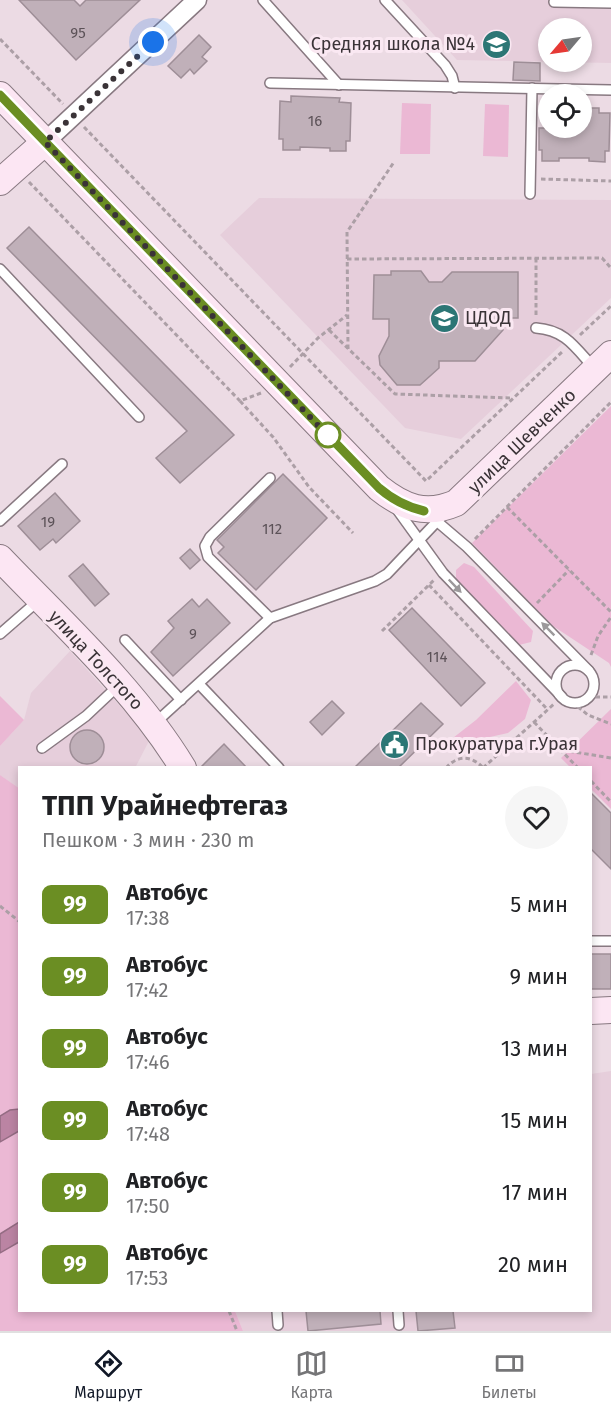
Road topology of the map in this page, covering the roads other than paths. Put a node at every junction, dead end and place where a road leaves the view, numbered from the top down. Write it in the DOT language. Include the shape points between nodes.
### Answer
graph roads {
  1 [pos="198,0"];
  2 [pos="262,0"];
  3 [pos="385,0"];
  4 [pos="554,2"];
  5 [pos="611,3"];
  6 [pos="270,83"];
  7 [pos="339,85"];
  8 [pos="455,88"];
  9 [pos="532,88"];
  10 [pos="611,90"];
  11 [pos="0,95"];
  12 [pos="45,142"];
  13 [pos="8,175"];
  14 [pos="530,194"];
  15 [pos="0,269"];
  16 [pos="536,328"];
  17 [pos="603,362"];
  18 [pos="139,417"];
  19 [pos="62,464"];
  20 [pos="270,478"];
  21 [pos="379,488"];
  22 [pos="430,516"];
  23 [pos="0,521"];
  24 [pos="420,540"];
  25 [pos="0,558"];
  26 [pos="39,599"];
  27 [pos="270,618"];
  28 [pos="0,634"];
  29 [pos="125,640"];
  30 [pos="589,671"];
  31 [pos="119,684"];
  32 [pos="199,684"];
  33 [pos="562,697"];
  34 [pos="181,700"];
  35 [pos="154,724"];
  36 [pos="42,748"];
  37 [pos="182,766"];
  38 [pos="277,766"];
  39 [pos="592,941"];
  40 [pos="611,941"];
  41 [pos="611,1010"];
  42 [pos="592,1011"];
  43 [pos="277,1312"];
  44 [pos="398,1312"];
  45 [pos="278,1325"];
  46 [pos="399,1325"];
  1 -- 12 [label="street"];
  2 -- 7 [label="lane"];
  3 -- 8 [label="lane" via="445,65"];
  4 -- 5 [label="lane"];
  6 -- 7 [label="lane"];
  7 -- 8 [label="lane"];
  8 -- 9 [label="lane"];
  9 -- 10 [label="lane"];
  9 -- 14 [label="lane"];
  11 -- 12 [label="main road"];
  12 -- 13 [label="main road"];
  12 -- 21 [label="main road"];
  15 -- 18 [label="lane"];
  16 -- 17 [label="lane" via="553,329"];
  17 -- 22 [label="main road, улица Шевченко" via="456,503"];
  19 -- 23 [label="lane"];
  20 -- 27 [label="lane" via="205,546 208,556"];
  21 -- 22 [label="main road" via="392,499"];
  21 -- 24 [label="lane"];
  22 -- 24 [label="lane"];
  30 -- 22 [label="lane, one-way" via="467,547"];
  24 -- 27 [label="lane" via="375,581"];
  24 -- 33 [label="lane, one-way" via="442,572"];
  25 -- 26 [label="main road, улица Толстого"];
  26 -- 28 [label="lane"];
  26 -- 31 [label="main road, улица Толстого"];
  27 -- 32 [label="lane"];
  29 -- 34 [label="lane"];
  30 -- 33 [label="lane" via="594,684 588,697 572,702"];
  30 -- 33 [label="lane" via="575,665 562,671 556,684"];
  31 -- 35 [label="main road, улица Толстого"];
  31 -- 36 [label="lane" via="86,716"];
  32 -- 34 [label="lane"];
  32 -- 38 [label="lane"];
  34 -- 35 [label="lane"];
  35 -- 37 [label="main road, улица Толстого"];
  39 -- 40 [label="lane"];
  41 -- 42 [label="main road"];
  43 -- 45 [label="lane"];
  44 -- 46 [label="lane"];
}
